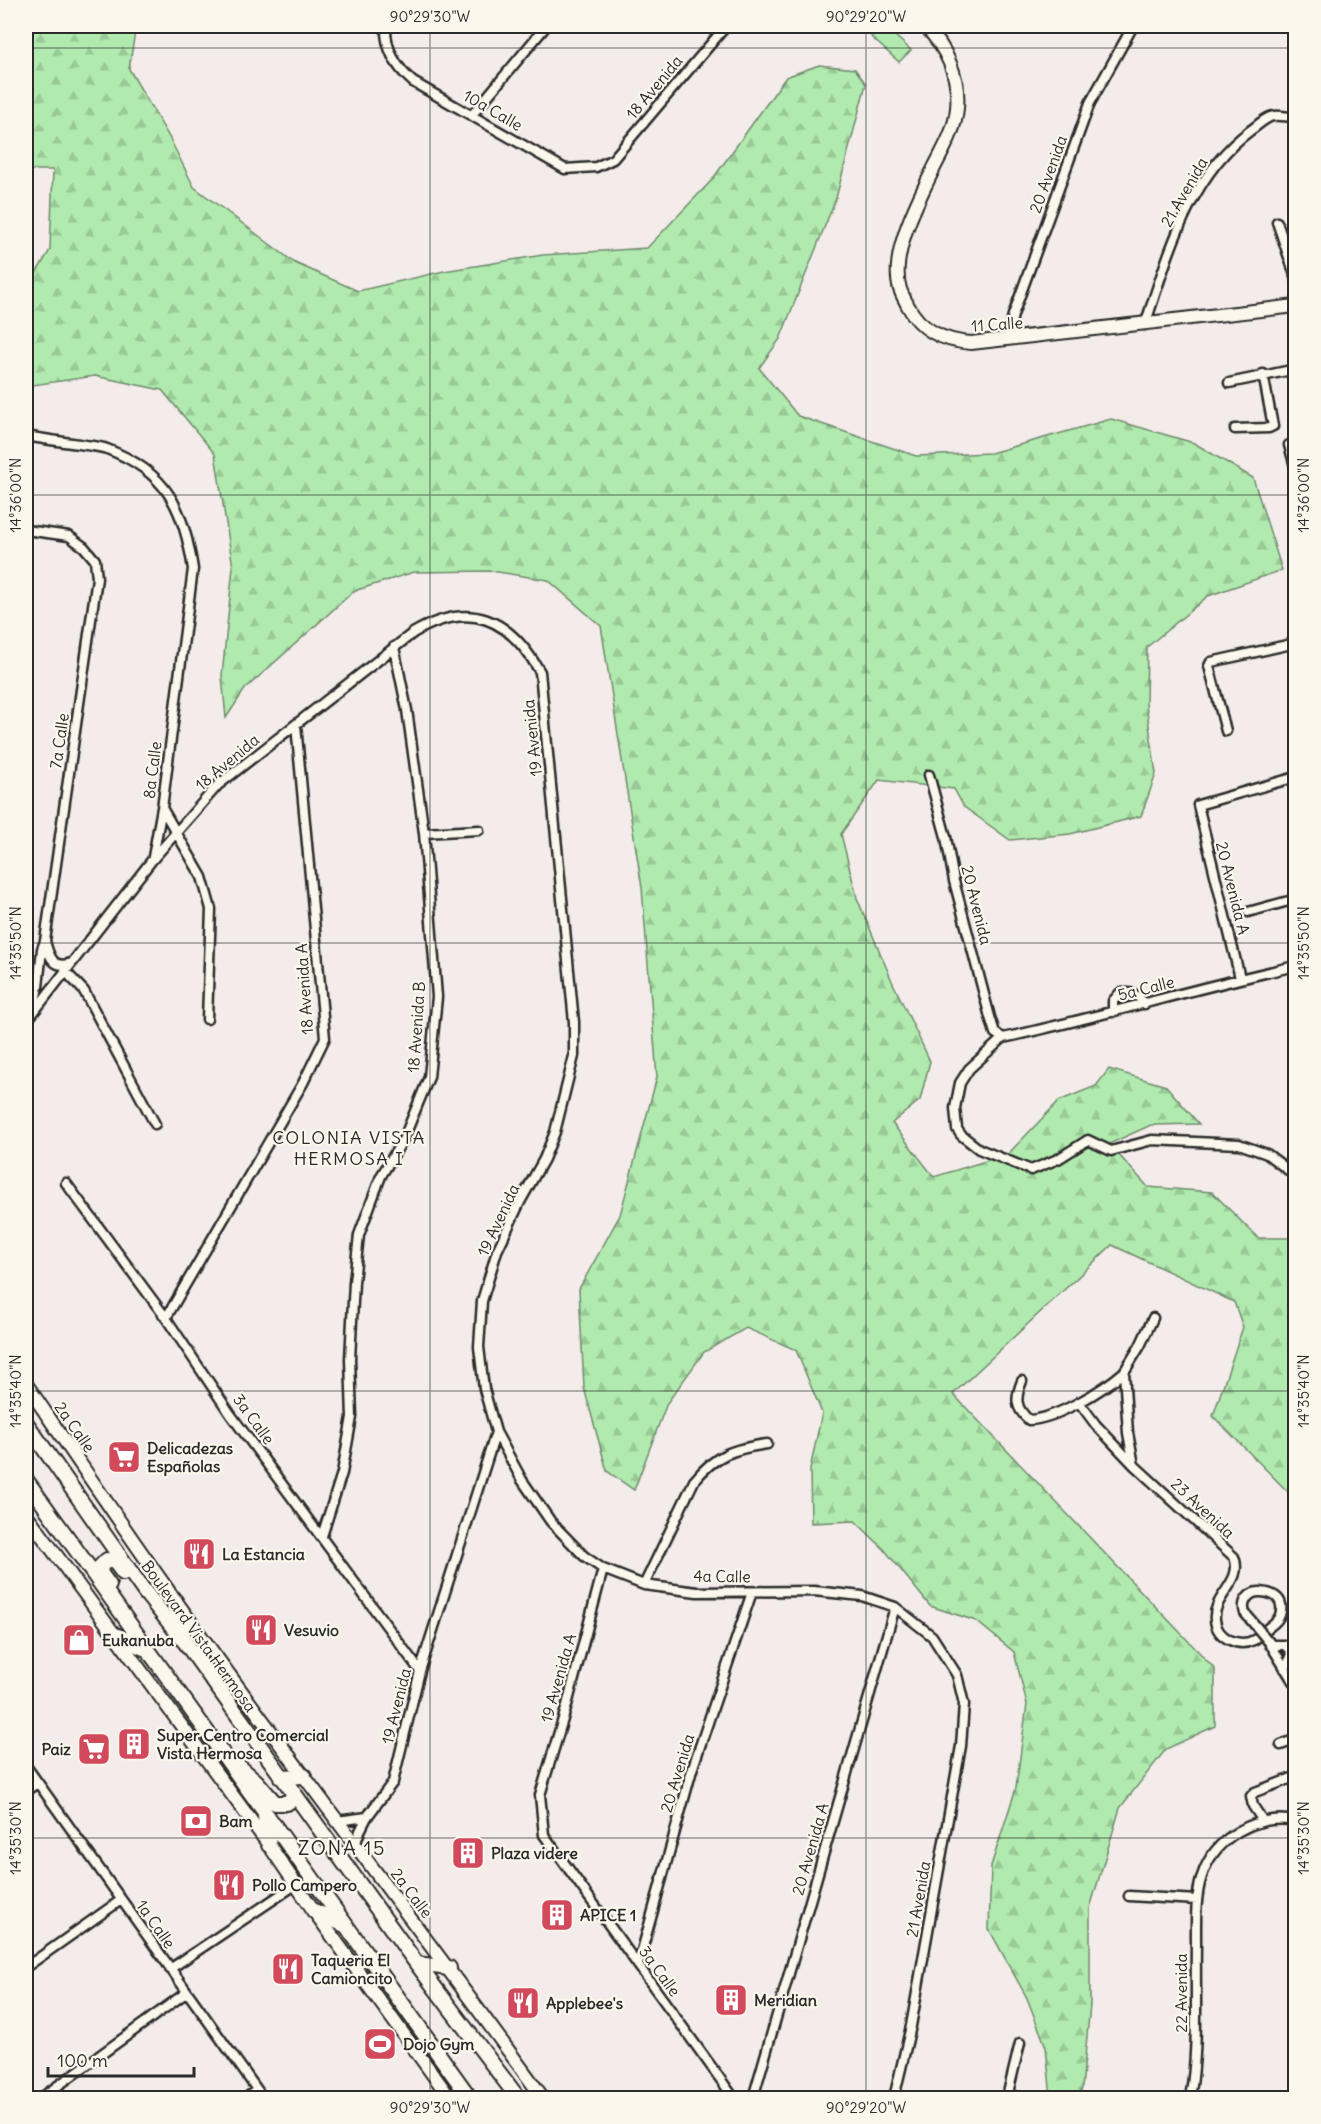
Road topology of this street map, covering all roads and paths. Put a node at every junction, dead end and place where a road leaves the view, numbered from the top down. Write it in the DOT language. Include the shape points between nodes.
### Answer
graph roads {
  1 [pos="386,26"];
  2 [pos="546,26"];
  3 [pos="726,26"];
  4 [pos="925,26"];
  5 [pos="1133,26"];
  6 [pos="472,115"];
  7 [pos="1293,117"];
  8 [pos="602,165"];
  9 [pos="1277,222"];
  10 [pos="1296,278"];
  11 [pos="1296,306"];
  12 [pos="1145,325"];
  13 [pos="1007,340"];
  14 [pos="1296,369"];
  15 [pos="1263,374"];
  16 [pos="1229,383"];
  17 [pos="1235,429"];
  18 [pos="26,436"];
  19 [pos="1289,445"];
  20 [pos="1296,470"];
  21 [pos="26,530"];
  22 [pos="507,630"];
  23 [pos="1296,644"];
  24 [pos="394,647"];
  25 [pos="296,725"];
  26 [pos="1226,731"];
  27 [pos="929,775"];
  28 [pos="1296,777"];
  29 [pos="162,808"];
  30 [pos="479,830"];
  31 [pos="176,832"];
  32 [pos="424,832"];
  33 [pos="152,860"];
  34 [pos="1296,899"];
  35 [pos="1248,912"];
  36 [pos="45,941"];
  37 [pos="73,962"];
  38 [pos="1296,966"];
  39 [pos="65,970"];
  40 [pos="1240,978"];
  41 [pos="1145,1004"];
  42 [pos="32,1011"];
  43 [pos="1113,1012"];
  44 [pos="207,1018"];
  45 [pos="26,1022"];
  46 [pos="1003,1038"];
  47 [pos="154,1124"];
  48 [pos="1296,1176"];
  49 [pos="66,1183"];
  50 [pos="166,1318"];
  51 [pos="1153,1318"];
  52 [pos="1124,1372"];
  53 [pos="1022,1381"];
  54 [pos="26,1384"];
  55 [pos="1079,1402"];
  56 [pos="26,1423"];
  57 [pos="496,1432"];
  58 [pos="767,1444"];
  59 [pos="1134,1465"];
  60 [pos="26,1480"];
  61 [pos="26,1514"];
  62 [pos="29,1528"];
  63 [pos="322,1536"];
  64 [pos="603,1569"];
  65 [pos="644,1585"];
  66 [pos="752,1592"];
  67 [pos="176,1601"];
  68 [pos="115,1606"];
  69 [pos="895,1607"];
  70 [pos="161,1612"];
  71 [pos="113,1634"];
  72 [pos="185,1642"];
  73 [pos="1270,1643"];
  74 [pos="150,1654"];
  75 [pos="1285,1669"];
  76 [pos="420,1671"];
  77 [pos="1296,1686"];
  78 [pos="964,1704"];
  79 [pos="1296,1738"];
  80 [pos="1281,1745"];
  81 [pos="226,1756"];
  82 [pos="26,1766"];
  83 [pos="304,1776"];
  84 [pos="281,1777"];
  85 [pos="1292,1778"];
  86 [pos="38,1783"];
  87 [pos="26,1791"];
  88 [pos="292,1793"];
  89 [pos="540,1795"];
  90 [pos="265,1814"];
  91 [pos="367,1817"];
  92 [pos="337,1821"];
  93 [pos="1263,1821"];
  94 [pos="1296,1821"];
  95 [pos="269,1845"];
  96 [pos="355,1845"];
  97 [pos="295,1885"];
  98 [pos="1129,1896"];
  99 [pos="121,1900"];
  100 [pos="1197,1900"];
  101 [pos="314,1911"];
  102 [pos="346,1926"];
  103 [pos="417,1964"];
  104 [pos="638,1965"];
  105 [pos="26,1967"];
  106 [pos="449,1968"];
  107 [pos="170,1969"];
  108 [pos="187,1992"];
  109 [pos="1020,2043"];
  110 [pos="257,2090"];
  111 [pos="41,2098"];
  112 [pos="246,2098"];
  113 [pos="263,2098"];
  114 [pos="450,2098"];
  115 [pos="470,2098"];
  116 [pos="518,2098"];
  117 [pos="543,2098"];
  118 [pos="734,2098"];
  119 [pos="753,2098"];
  120 [pos="894,2098"];
  121 [pos="1018,2098"];
  122 [pos="1190,2098"];
  1 -- 6 [label="street, 10a Calle" via="387,43 404,74"];
  2 -- 6 [label="street"];
  3 -- 8 [label="street, 18 Avenida" via="613,159"];
  4 -- 13 [label="street, 11 Calle" via="947,54 957,107 951,136 915,209 902,246 897,268 899,288 913,316 946,339 971,343"];
  5 -- 13 [label="street, 20 Avenida" via="1090,103"];
  6 -- 8 [label="street, 10a Calle" via="565,169"];
  7 -- 12 [label="street, 21 Avenida" via="1271,116 1241,137 1220,159 1182,219"];
  9 -- 10 [label="street"];
  11 -- 12 [label="street, 11 Calle"];
  12 -- 13 [label="street, 11 Calle"];
  14 -- 15 [label="street"];
  15 -- 16 [label="street"];
  15 -- 17 [label="street" via="1273,426"];
  18 -- 29 [label="street, 8a Calle" via="106,448 140,465 166,489 182,516 193,569"];
  19 -- 20 [label="street"];
  21 -- 36 [label="street, 7a Calle" via="69,536 95,560 97,578"];
  22 -- 24 [label="street, 18 Avenida" via="469,616 448,617 431,622"];
  22 -- 57 [label="street, 19 Avenida" via="527,650 540,672 574,1056 555,1132 497,1251 482,1301 478,1347"];
  23 -- 26 [label="street" via="1211,662"];
  24 -- 25 [label="street, 18 Avenida"];
  24 -- 32 [label="street, 18 Avenida B"];
  25 -- 31 [label="street, 18 Avenida" via="218,785"];
  25 -- 50 [label="street, 18 Avenida A" via="325,1038 303,1083"];
  27 -- 46 [label="street, 20 Avenida" via="990,1017 995,1033"];
  28 -- 40 [label="street, 20 Avenida A" via="1198,805"];
  29 -- 31 [label="street, 8a Calle"];
  29 -- 33 [label="street"];
  30 -- 32 [label="street"];
  31 -- 33 [label="street, 18 Avenida"];
  31 -- 44 [label="street, 8a Calle" via="202,877 211,909"];
  32 -- 63 [label="street, 18 Avenida B" via="437,997 429,1077 404,1138 381,1176 359,1235 350,1359 352,1418 342,1473"];
  33 -- 37 [label="street, 18 Avenida"];
  34 -- 35 [label="street"];
  36 -- 37 [label="street" via="55,964"];
  36 -- 42 [label="street, 7a Calle"];
  37 -- 39 [label="street, 18 Avenida"];
  38 -- 40 [label="street, 5a Calle"];
  39 -- 42 [label="street, 18 Avenida"];
  39 -- 47 [label="street" via="84,991"];
  40 -- 41 [label="street, 5a Calle"];
  41 -- 43 [label="street, 5a Calle"];
  41 -- 43 [label="street" via="1133,992 1120,993 1113,1001"];
  42 -- 45 [label="street, 18 Avenida"];
  43 -- 46 [label="street, 5a Calle"];
  46 -- 48 [label="street" via="969,1068 960,1083 955,1107 957,1129 979,1149 1031,1170 1088,1140 1111,1151 1152,1140 1239,1144 1267,1154"];
  49 -- 50 [label="street, 3a Calle"];
  50 -- 63 [label="street, 3a Calle" via="231,1415"];
  51 -- 52 [label="street"];
  52 -- 55 [label="street"];
  52 -- 59 [label="street"];
  53 -- 55 [label="street" via="1017,1407 1029,1420 1041,1420"];
  54 -- 67 [label="street, 2a Calle"];
  55 -- 59 [label="street, 23 Avenida"];
  56 -- 70 [label="main road, Boulevard Vista Hermosa"];
  57 -- 64 [label="street, 4a Calle" via="522,1480 552,1522 584,1556"];
  57 -- 76 [label="street, 19 Avenida"];
  58 -- 65 [label="street" via="732,1451 703,1469"];
  59 -- 73 [label="street, 23 Avenida, bridge" via="1234,1557 1235,1576 1215,1613 1223,1635 1233,1642 1254,1640 1277,1622 1281,1611 1278,1597 1254,1592 1244,1602 1245,1613"];
  60 -- 68 [label="main road"];
  61 -- 62 [label="street"];
  62 -- 71 [label="street"];
  63 -- 76 [label="street, 3a Calle"];
  64 -- 65 [label="street, 4a Calle"];
  64 -- 89 [label="street, 19 Avenida A"];
  65 -- 66 [label="street, 4a Calle" via="698,1592"];
  66 -- 69 [label="street, 4a Calle" via="814,1591 862,1596"];
  66 -- 104 [label="street, 20 Avenida" via="692,1770"];
  67 -- 72 [label="main road"];
  67 -- 83 [label="street, 2a Calle"];
  68 -- 70 [label="main road" via="113,1591 100,1571 107,1560 117,1564 147,1605"];
  68 -- 74 [label="main road"];
  69 -- 78 [label="street, 4a Calle" via="932,1636 957,1675"];
  69 -- 119 [label="street, 20 Avenida A"];
  70 -- 72 [label="main road, Boulevard Vista Hermosa"];
  71 -- 74 [label="main road"];
  71 -- 95 [label="street"];
  72 -- 84 [label="main road, Boulevard Vista Hermosa"];
  73 -- 75 [label="street, 23 Avenida"];
  73 -- 75 [label="street" via="1290,1649"];
  74 -- 81 [label="main road"];
  75 -- 77 [label="street, 23 Avenida"];
  76 -- 91 [label="street, 19 Avenida" via="393,1782"];
  78 -- 120 [label="street, 21 Avenida" via="961,1746 914,2014"];
  79 -- 80 [label="street"];
  81 -- 88 [label="main road" via="244,1769 275,1803 287,1803"];
  81 -- 90 [label="main road"];
  82 -- 86 [label="street, 1a Calle"];
  83 -- 84 [label="main road"];
  83 -- 92 [label="street, 2a Calle"];
  84 -- 88 [label="main road, Boulevard Vista Hermosa"];
  85 -- 93 [label="street" via="1251,1796"];
  86 -- 87 [label="street"];
  86 -- 99 [label="street, 1a Calle"];
  88 -- 103 [label="main road, Boulevard Vista Hermosa"];
  89 -- 104 [label="street, 3a Calle" via="544,1834"];
  90 -- 95 [label="main road"];
  90 -- 102 [label="main road"];
  91 -- 92 [label="street"];
  91 -- 96 [label="street, 19 Avenida"];
  92 -- 96 [label="street, 2a Calle"];
  93 -- 94 [label="street"];
  93 -- 100 [label="street, 22 Avenida" via="1237,1831 1216,1849 1198,1887"];
  95 -- 97 [label="street"];
  96 -- 106 [label="street, 2a Calle"];
  97 -- 101 [label="street"];
  97 -- 107 [label="street"];
  98 -- 100 [label="street"];
  99 -- 105 [label="street"];
  99 -- 107 [label="street, 1a Calle"];
  100 -- 122 [label="street, 22 Avenida" via="1196,2048"];
  101 -- 102 [label="main road"];
  101 -- 114 [label="street"];
  102 -- 115 [label="main road"];
  103 -- 106 [label="main road"];
  103 -- 116 [label="main road, Boulevard Vista Hermosa"];
  104 -- 118 [label="street, 3a Calle"];
  106 -- 117 [label="street, 2a Calle"];
  107 -- 108 [label="street, 1a Calle"];
  108 -- 110 [label="street, 1a Calle"];
  108 -- 111 [label="street"];
  109 -- 121 [label="street" via="1008,2093"];
  110 -- 112 [label="street"];
  110 -- 113 [label="street, 1a Calle"];
}
